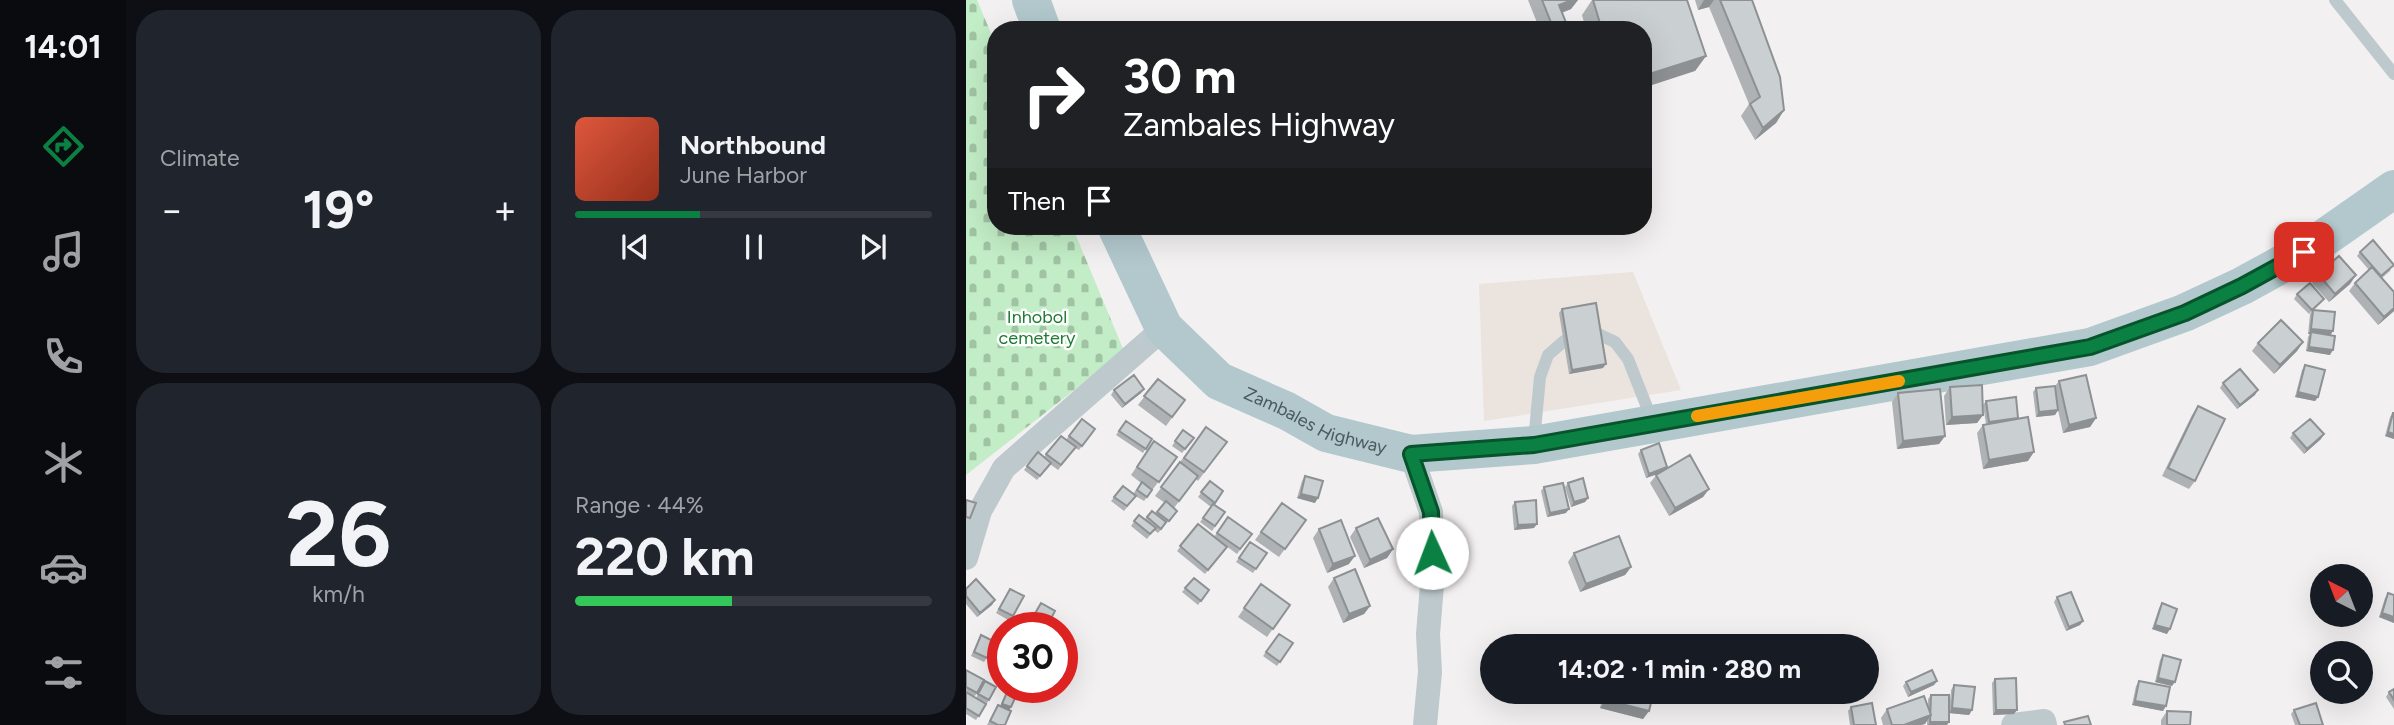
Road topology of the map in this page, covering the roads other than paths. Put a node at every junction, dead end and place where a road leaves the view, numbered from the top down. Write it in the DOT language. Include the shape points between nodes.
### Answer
graph roads {
  1 [pos="1031,0"];
  2 [pos="2335,0"];
  3 [pos="1039,21"];
  4 [pos="2394,74"];
  5 [pos="2394,190"];
  6 [pos="1120,235"];
  7 [pos="1164,328"];
  8 [pos="1598,334"];
  9 [pos="1564,341"];
  10 [pos="1653,424"];
  11 [pos="1534,445"];
  12 [pos="1411,454"];
  13 [pos="966,558"];
  14 [pos="1425,725"];
  15 [pos="2013,725"];
  16 [pos="2045,725"];
  1 -- 3 [label="main road"];
  2 -- 4 [label="lane"];
  5 -- 10 [label="main road, Zambales Highway" via="2304,252 2242,286 2185,313 2090,347"];
  6 -- 7 [label="main road, Zambales Highway"];
  7 -- 12 [label="main road, Zambales Highway" via="1219,381 1326,433"];
  7 -- 13 [label="street" via="1003,468 980,511"];
  8 -- 10 [label="lane" via="1615,342 1628,359"];
  9 -- 11 [label="lane" via="1548,355 1540,377"];
  10 -- 11 [label="main road, Zambales Highway"];
  11 -- 12 [label="main road, Zambales Highway"];
  12 -- 14 [label="street" via="1431,512 1433,573"];
  15 -- 16 [label="street" via="2044,721"];
}
